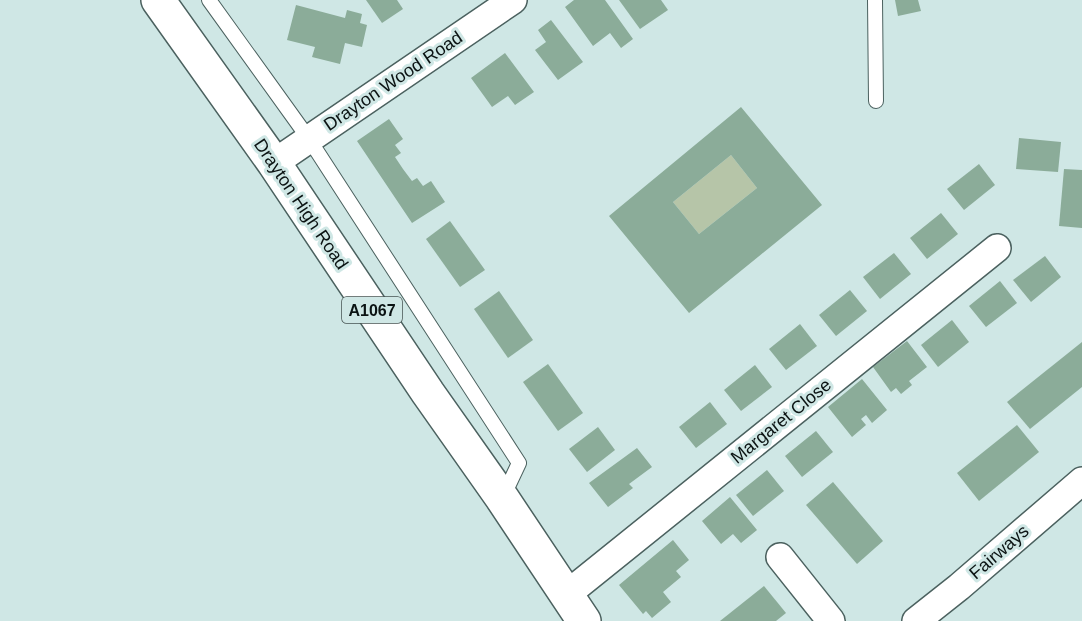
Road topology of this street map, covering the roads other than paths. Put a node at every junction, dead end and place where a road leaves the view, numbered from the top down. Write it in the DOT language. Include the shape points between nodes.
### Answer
graph roads {
  1 [pos="158,0"];
  2 [pos="209,0"];
  3 [pos="513,0"];
  4 [pos="875,0"];
  5 [pos="876,101"];
  6 [pos="309,139"];
  7 [pos="274,163"];
  8 [pos="997,248"];
  9 [pos="1082,481"];
  10 [pos="502,498"];
  11 [pos="780,557"];
  12 [pos="566,595"];
  13 [pos="584,621"];
  14 [pos="829,621"];
  15 [pos="916,621"];
  1 -- 7 [label="main road, Drayton High Road / A1067"];
  2 -- 6 [label="lane"];
  3 -- 6 [label="street, Drayton Wood Road"];
  4 -- 5 [label="lane"];
  6 -- 7 [label="street, Drayton Wood Road"];
  6 -- 10 [label="lane" via="519,462"];
  7 -- 10 [label="main road, Drayton High Road / A1067"];
  8 -- 12 [label="street, Margaret Close"];
  9 -- 15 [label="street, Fairways"];
  10 -- 12 [label="main road, Drayton High Road / A1067"];
  11 -- 14 [label="street"];
  12 -- 13 [label="main road, Drayton High Road / A1067"];
}
